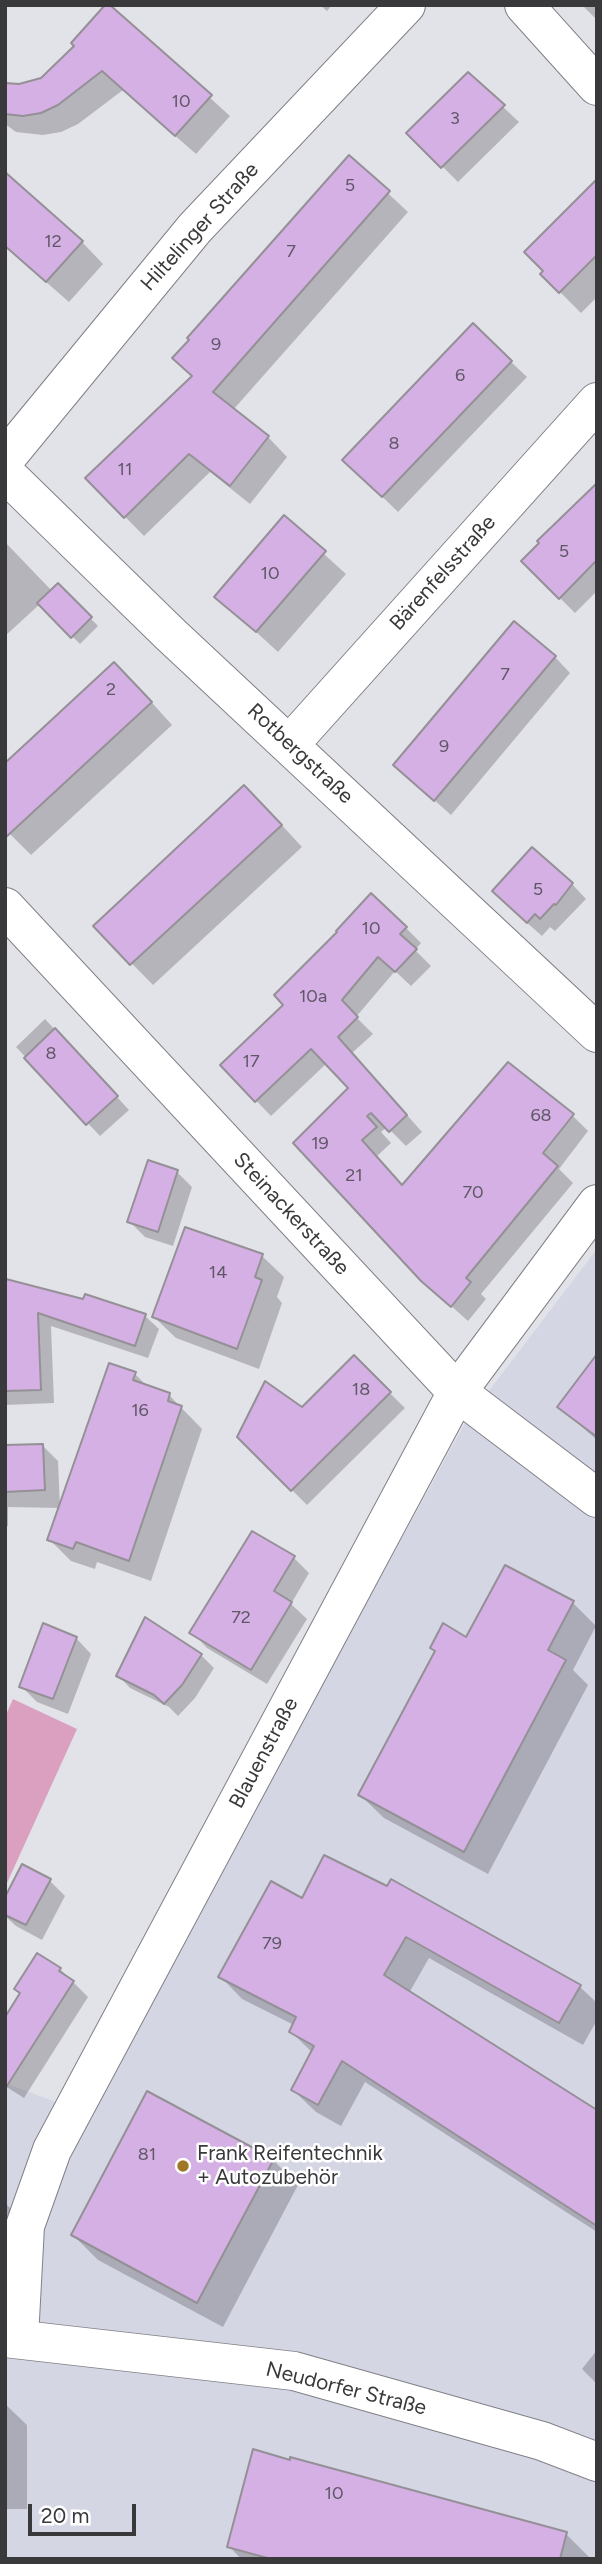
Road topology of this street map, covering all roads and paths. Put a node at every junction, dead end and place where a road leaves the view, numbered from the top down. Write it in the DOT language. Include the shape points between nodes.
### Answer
graph roads {
  1 [pos="406,5"];
  2 [pos="524,5"];
  3 [pos="597,86"];
  4 [pos="597,402"];
  5 [pos="5,459"];
  6 [pos="5,473"];
  7 [pos="290,744"];
  8 [pos="5,907"];
  9 [pos="597,1033"];
  10 [pos="597,1204"];
  11 [pos="457,1392"];
  12 [pos="597,1498"];
  13 [pos="12,2338"];
  14 [pos="597,2462"];
  1 -- 5 [label="street, Hiltelinger Straße" via="195,228"];
  2 -- 3 [label="street"];
  4 -- 7 [label="street, Bärenfelsstraße"];
  6 -- 7 [label="street, Rotbergstraße"];
  7 -- 9 [label="street, Rotbergstraße"];
  8 -- 11 [label="street, Steinackerstraße"];
  10 -- 11 [label="street, Blauenstraße"];
  11 -- 12 [label="street, Steinackerstraße"];
  11 -- 13 [label="street, Blauenstraße" via="52,2150 25,2226"];
  13 -- 14 [label="street, Neudorfer Straße" via="293,2371 542,2441"];
}
